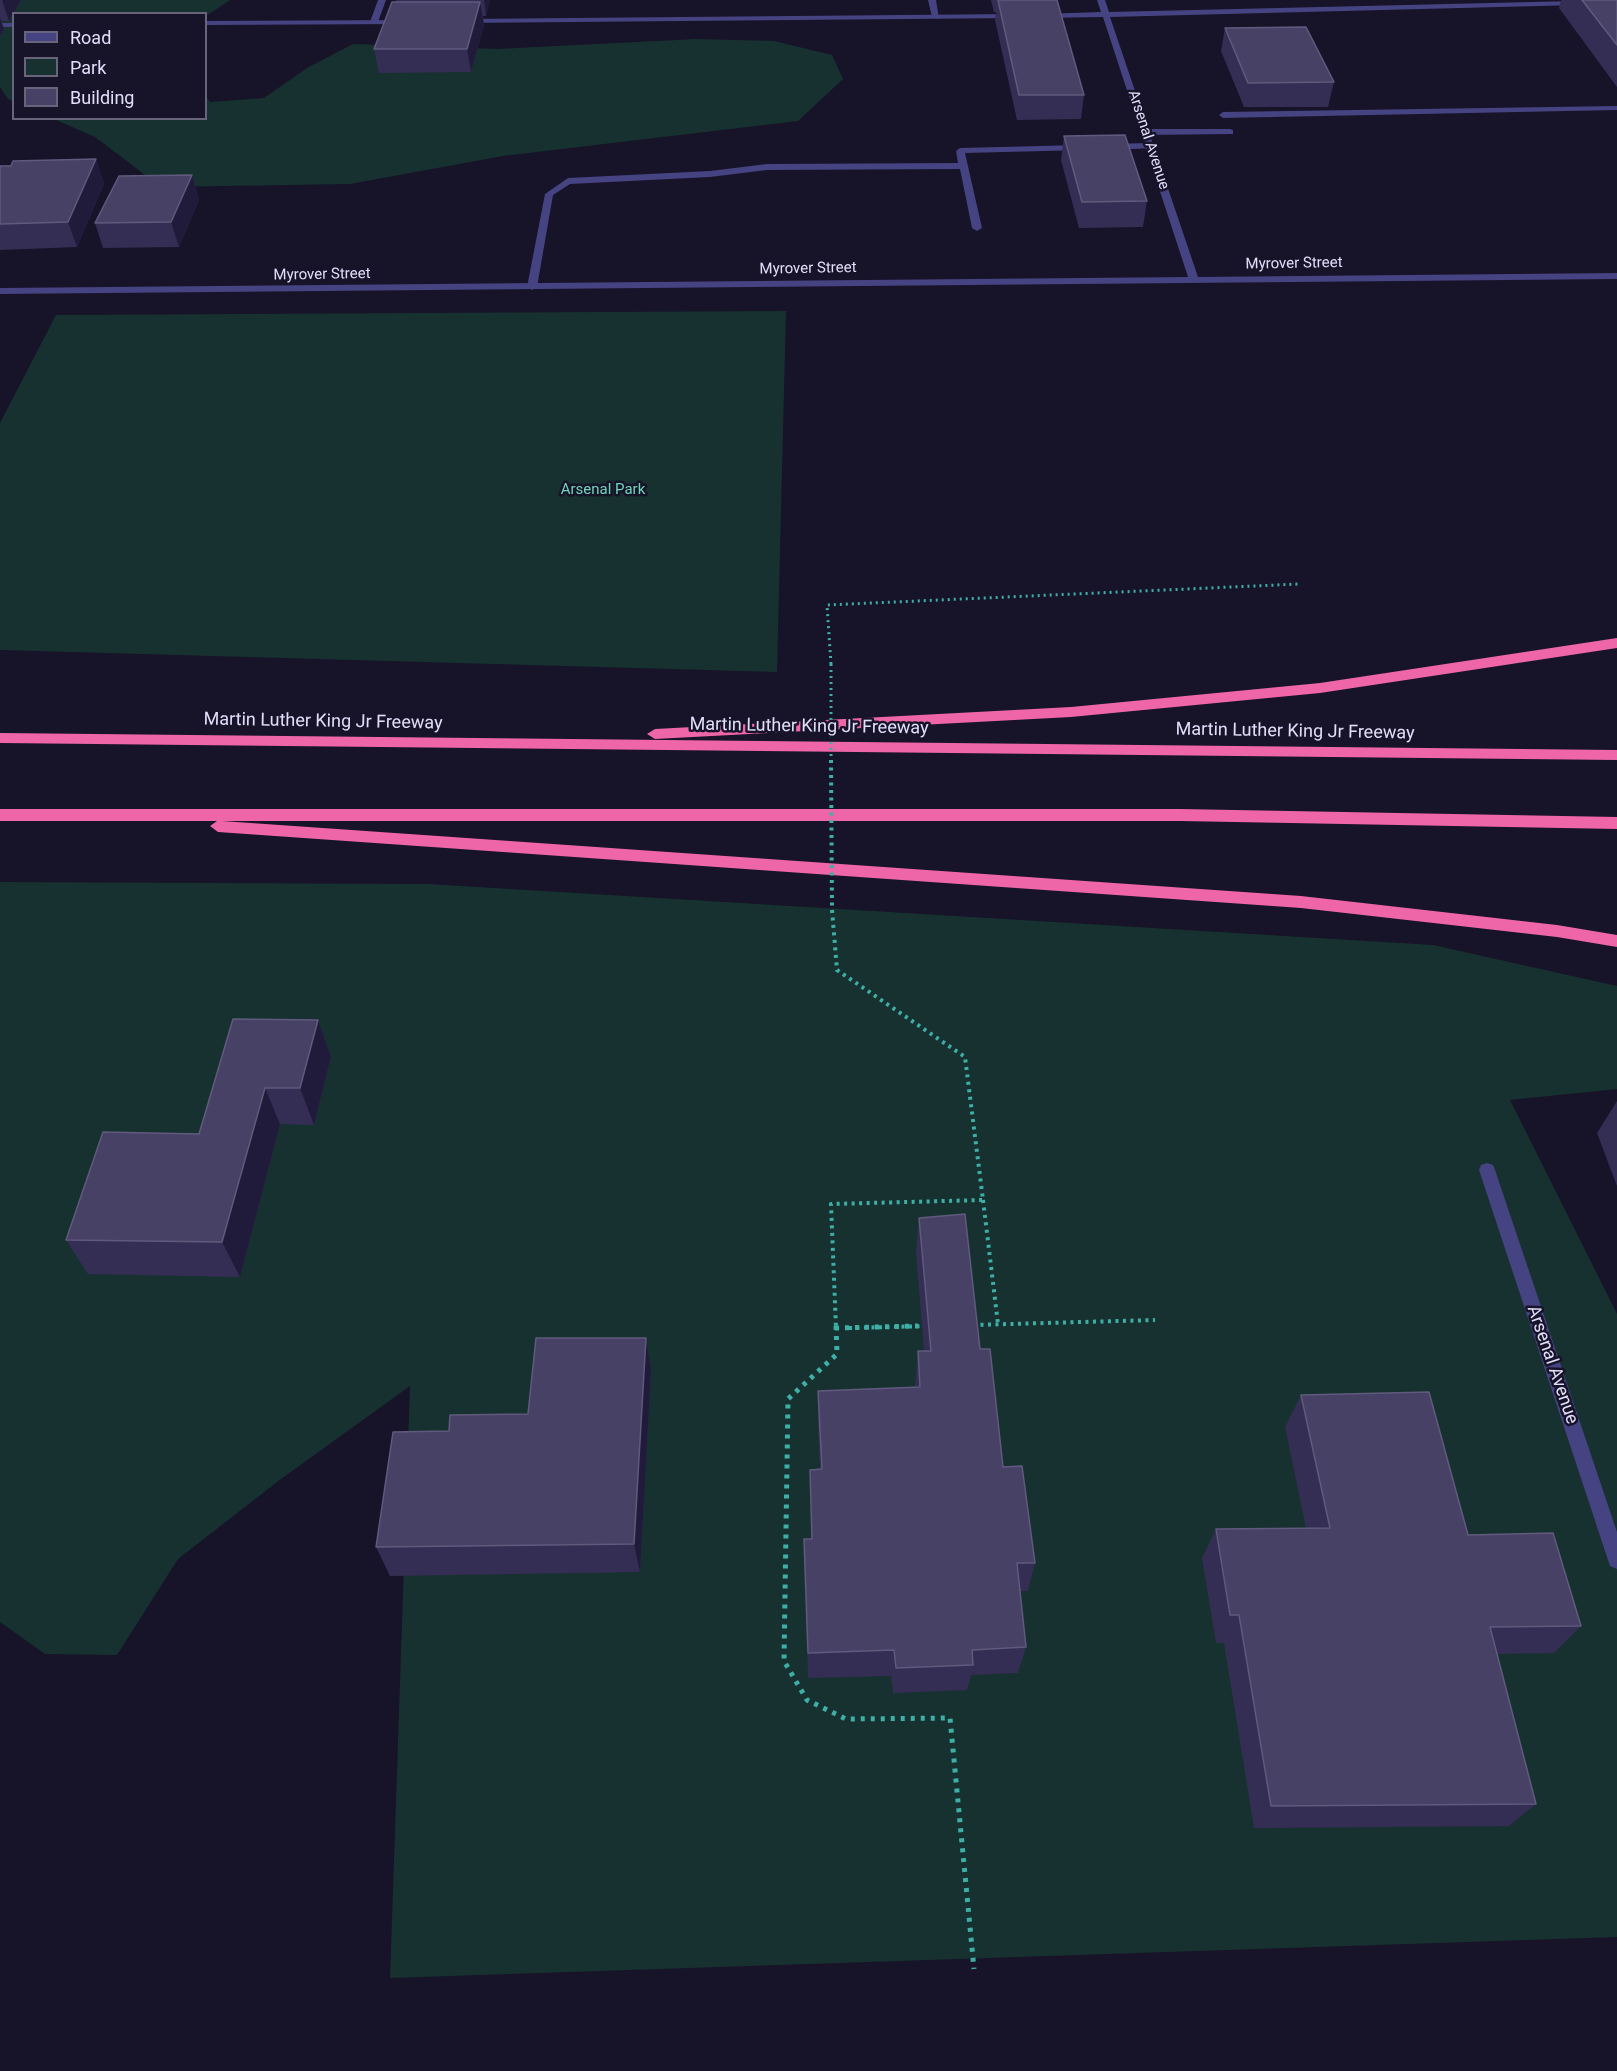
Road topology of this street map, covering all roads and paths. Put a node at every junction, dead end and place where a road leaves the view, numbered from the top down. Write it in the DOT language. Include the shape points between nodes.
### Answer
graph roads {
  1 [pos="382,0"];
  2 [pos="932,0"];
  3 [pos="1101,0"];
  4 [pos="1617,2"];
  5 [pos="1106,15"];
  6 [pos="936,17"];
  7 [pos="457,21"];
  8 [pos="374,22"];
  9 [pos="410,22"];
  10 [pos="207,23"];
  11 [pos="1617,108"];
  12 [pos="1223,115"];
  13 [pos="1145,132"];
  14 [pos="1230,132"];
  15 [pos="1150,146"];
  16 [pos="1090,147"];
  17 [pos="1102,147"];
  18 [pos="964,166"];
  19 [pos="977,228"];
  20 [pos="1617,276"];
  21 [pos="1194,280"];
  22 [pos="532,287"];
  23 [pos="0,291"];
  24 [pos="1299,584"];
  25 [pos="1617,643"];
  26 [pos="0,738"];
  27 [pos="480,743"];
  28 [pos="1617,755"];
  29 [pos="0,815"];
  30 [pos="63,815"];
  31 [pos="1617,823"];
  32 [pos="1617,941"];
  33 [pos="1486,1170"];
  34 [pos="984,1200"];
  35 [pos="1155,1320"];
  36 [pos="998,1324"];
  37 [pos="963,1325"];
  38 [pos="940,1326"];
  39 [pos="836,1328"];
  40 [pos="1617,1560"];
  41 [pos="974,1969"];
  1 -- 8 [label="street"];
  2 -- 6 [label="street"];
  3 -- 5 [label="street, Arsenal Avenue"];
  4 -- 5 [label="street"];
  5 -- 6 [label="street"];
  5 -- 13 [label="street, Arsenal Avenue"];
  6 -- 7 [label="street"];
  8 -- 9 [label="street"];
  8 -- 10 [label="street"];
  11 -- 12 [label="street"];
  13 -- 14 [label="street"];
  13 -- 15 [label="street, Arsenal Avenue"];
  15 -- 17 [label="street"];
  15 -- 21 [label="street, Arsenal Avenue"];
  16 -- 18 [label="street" via="960,151"];
  18 -- 19 [label="street"];
  18 -- 22 [label="street" via="767,167 568,181 549,194"];
  20 -- 21 [label="street, Myrover Street"];
  21 -- 22 [label="street, Myrover Street"];
  22 -- 23 [label="street, Myrover Street"];
  24 -- 34 [label="path, bridge" via="827,605 831,664 832,909 837,970 965,1057"];
  25 -- 27 [label="highway" via="1320,688 1071,712"];
  26 -- 27 [label="highway, Martin Luther King Jr Freeway"];
  27 -- 28 [label="highway, Martin Luther King Jr Freeway"];
  29 -- 30 [label="highway"];
  30 -- 31 [label="highway" via="1180,815"];
  30 -- 32 [label="highway" via="1301,902"];
  33 -- 40 [label="street, Arsenal Avenue"];
  34 -- 36 [label="path"];
  34 -- 39 [label="path" via="831,1204"];
  35 -- 36 [label="path"];
  36 -- 37 [label="path"];
  38 -- 39 [label="path"];
  39 -- 41 [label="path" via="837,1354 788,1399 784,1661 807,1700 846,1719 950,1718"];
}
